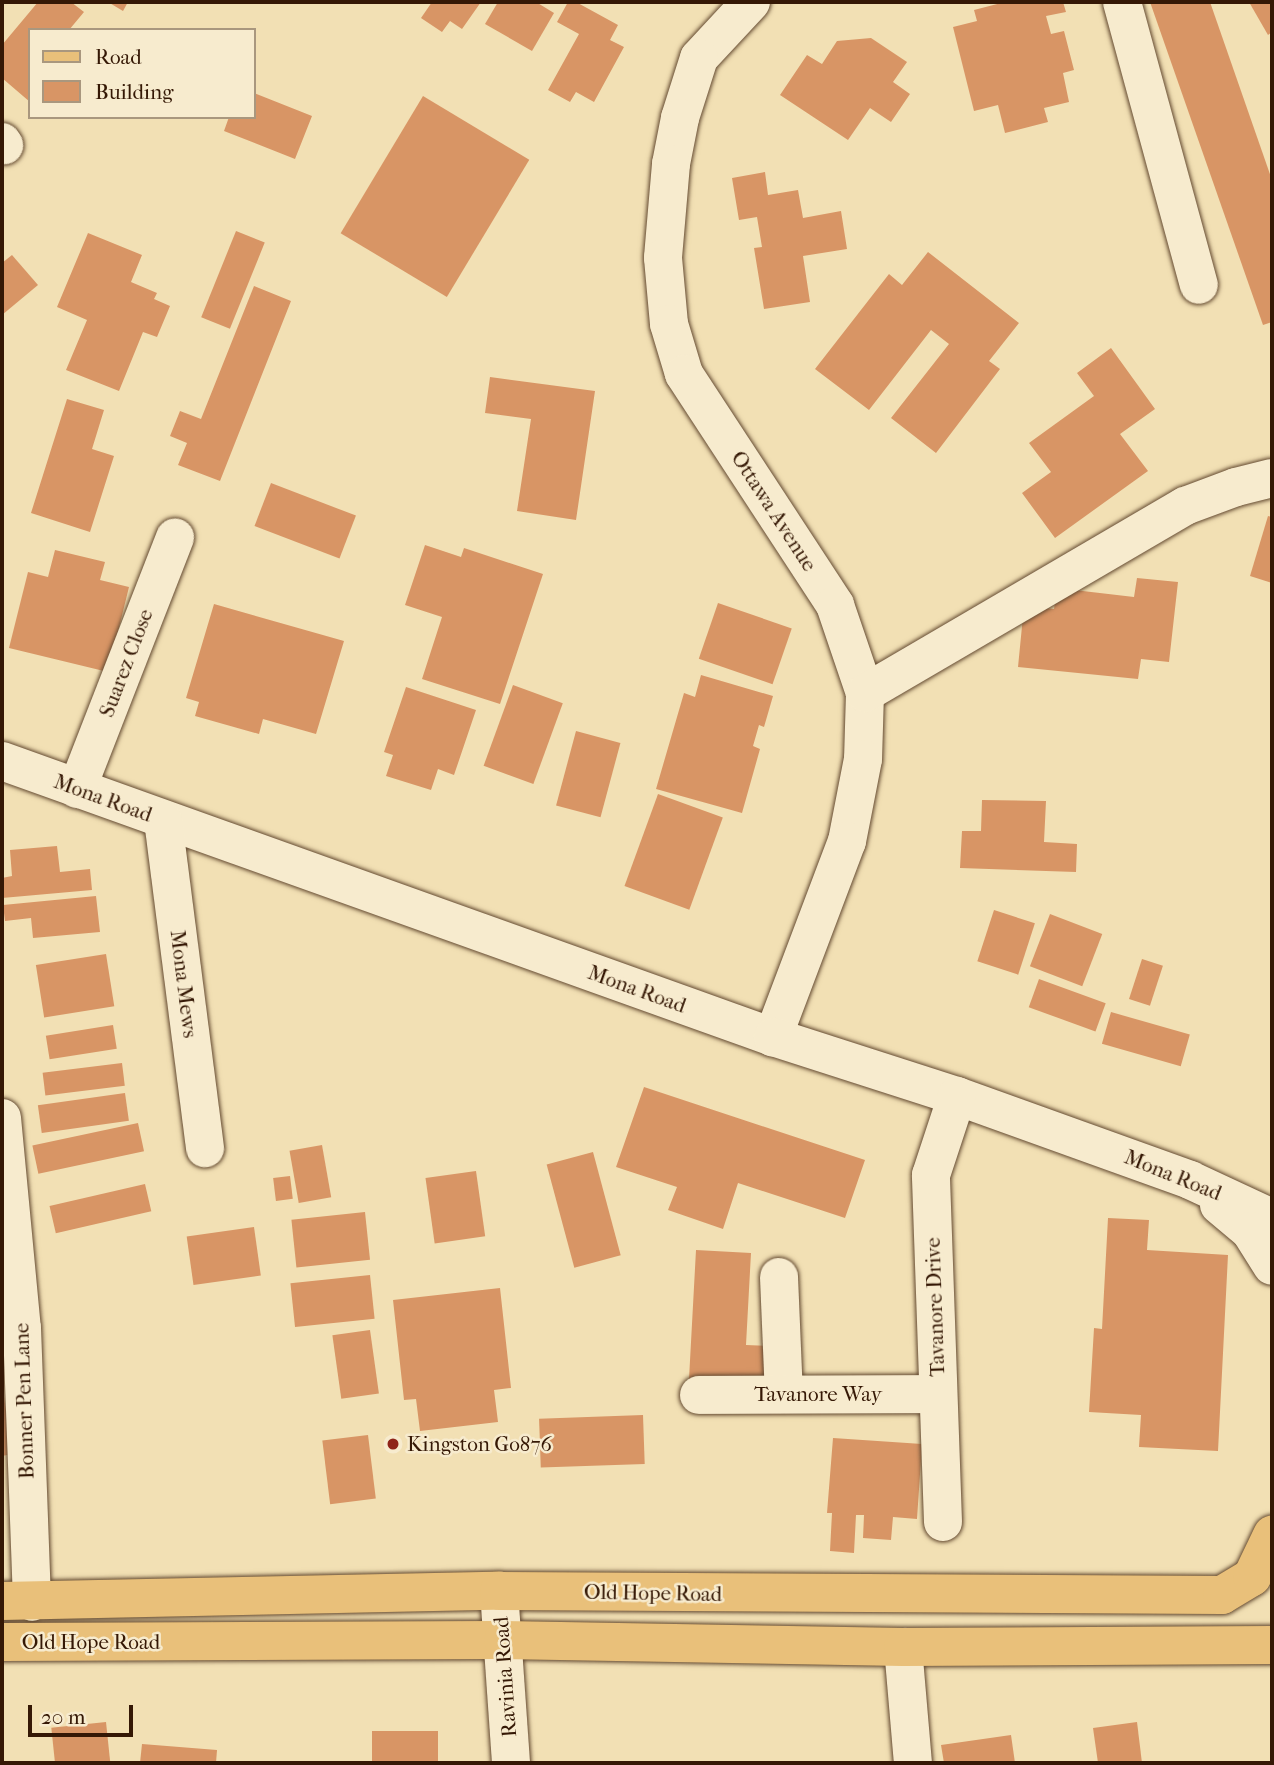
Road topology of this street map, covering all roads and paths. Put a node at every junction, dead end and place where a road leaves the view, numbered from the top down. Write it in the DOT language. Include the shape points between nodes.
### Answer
graph roads {
  1 [pos="751,2"];
  2 [pos="1122,2"];
  3 [pos="1199,285"];
  4 [pos="1272,478"];
  5 [pos="175,537"];
  6 [pos="864,693"];
  7 [pos="2,761"];
  8 [pos="77,789"];
  9 [pos="163,820"];
  10 [pos="773,1037"];
  11 [pos="957,1096"];
  12 [pos="2,1118"];
  13 [pos="205,1149"];
  14 [pos="1190,1180"];
  15 [pos="1272,1218"];
  16 [pos="1272,1266"];
  17 [pos="779,1277"];
  18 [pos="784,1394"];
  19 [pos="938,1394"];
  20 [pos="699,1395"];
  21 [pos="943,1522"];
  22 [pos="1272,1535"];
  23 [pos="499,1591"];
  24 [pos="17,1602"];
  25 [pos="503,1640"];
  26 [pos="2,1642"];
  27 [pos="1272,1645"];
  28 [pos="903,1647"];
  29 [pos="511,1763"];
  30 [pos="912,1763"];
  1 -- 6 [label="street, Ottawa Avenue" via="699,58 680,118 663,258 670,324 684,374 835,605"];
  2 -- 3 [label="street"];
  4 -- 6 [label="street" via="1185,506"];
  5 -- 8 [label="street, Suarez Close"];
  6 -- 10 [label="street, Ottawa Avenue" via="863,759 847,841"];
  7 -- 8 [label="street, Mona Road"];
  8 -- 9 [label="street, Mona Road"];
  9 -- 10 [label="street, Mona Road"];
  9 -- 13 [label="street, Mona Mews"];
  10 -- 11 [label="street, Mona Road"];
  11 -- 14 [label="street, Mona Road"];
  11 -- 19 [label="street, Tavanore Drive" via="931,1175"];
  12 -- 24 [label="street, Bonner Pen Lane" via="22,1328"];
  14 -- 15 [label="street, Mona Road"];
  14 -- 16 [label="street" via="1250,1231"];
  17 -- 18 [label="street"];
  18 -- 19 [label="street, Tavanore Way"];
  18 -- 20 [label="street, Tavanore Way"];
  19 -- 21 [label="street, Tavanore Drive"];
  22 -- 23 [label="main road, Old Hope Road" via="1252,1577 1222,1595"];
  23 -- 24 [label="main road, Old Hope Road"];
  23 -- 25 [label="street, Ravinia Road"];
  25 -- 26 [label="main road, Old Hope Road"];
  25 -- 28 [label="main road, Old Hope Road"];
  25 -- 29 [label="street, Ravinia Road"];
  27 -- 28 [label="main road, Old Hope Road"];
  28 -- 30 [label="street"];
}
